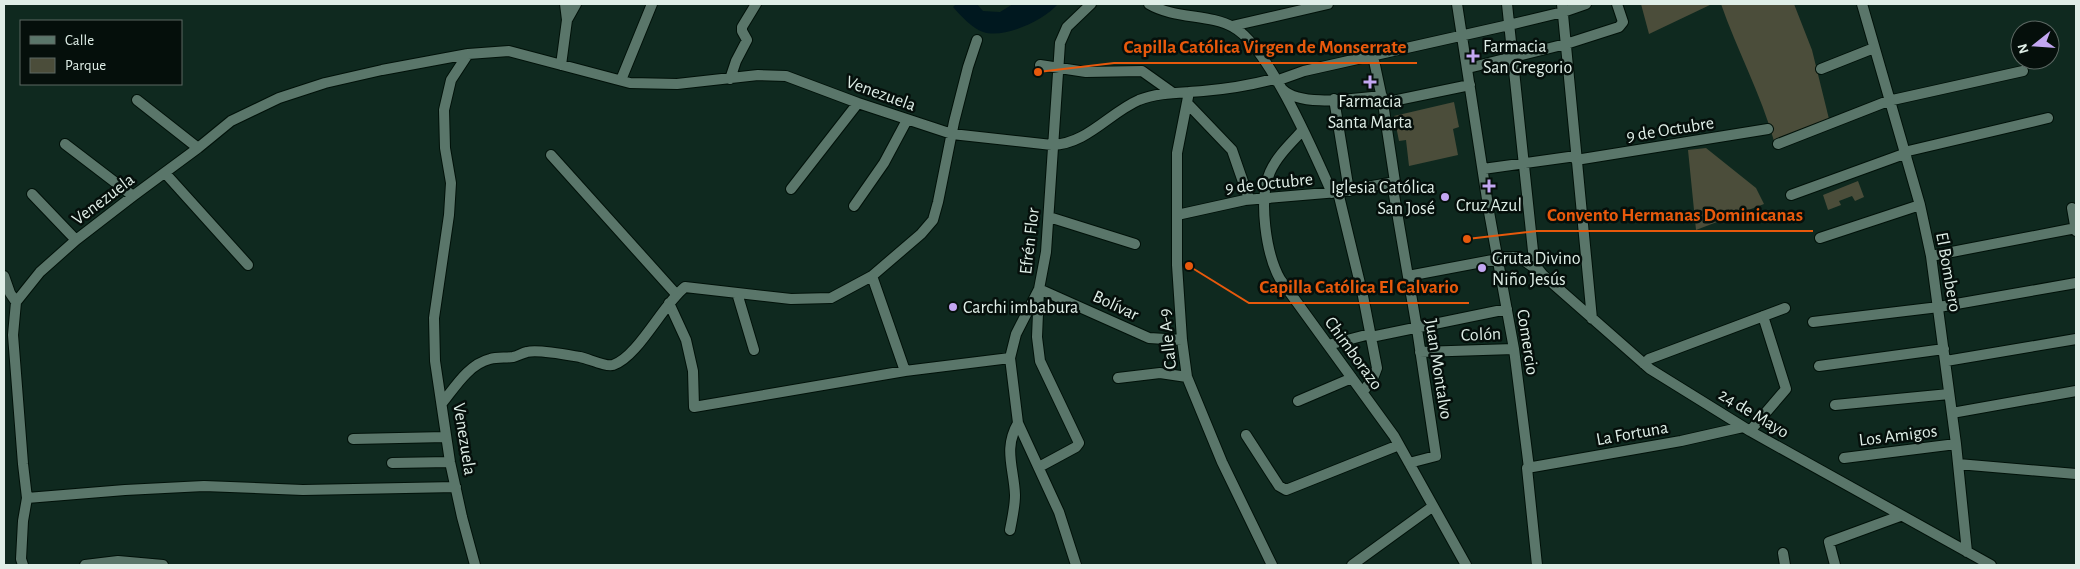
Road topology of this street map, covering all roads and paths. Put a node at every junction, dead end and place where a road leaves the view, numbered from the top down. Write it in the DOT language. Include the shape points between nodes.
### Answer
graph roads {
  1 [pos="565,4"];
  2 [pos="576,4"];
  3 [pos="652,4"];
  4 [pos="756,4"];
  5 [pos="1091,4"];
  6 [pos="1149,4"];
  7 [pos="1328,4"];
  8 [pos="1457,4"];
  9 [pos="1508,4"];
  10 [pos="1586,4"];
  11 [pos="1617,4"];
  12 [pos="1862,4"];
  13 [pos="1563,8"];
  14 [pos="567,20"];
  15 [pos="1509,25"];
  16 [pos="1232,26"];
  17 [pos="1462,36"];
  18 [pos="977,40"];
  19 [pos="1566,44"];
  20 [pos="1874,48"];
  21 [pos="468,54"];
  22 [pos="1373,56"];
  23 [pos="1513,57"];
  24 [pos="561,66"];
  25 [pos="1040,66"];
  26 [pos="1468,68"];
  27 [pos="1057,69"];
  28 [pos="1822,69"];
  29 [pos="2023,71"];
  30 [pos="730,79"];
  31 [pos="622,80"];
  32 [pos="1276,82"];
  33 [pos="1470,84"];
  34 [pos="1189,92"];
  35 [pos="1173,93"];
  36 [pos="1334,99"];
  37 [pos="1383,99"];
  38 [pos="137,100"];
  39 [pos="1888,101"];
  40 [pos="858,103"];
  41 [pos="1190,106"];
  42 [pos="2048,118"];
  43 [pos="906,120"];
  44 [pos="1768,129"];
  45 [pos="1303,130"];
  46 [pos="952,134"];
  47 [pos="65,144"];
  48 [pos="1778,144"];
  49 [pos="1052,145"];
  50 [pos="198,148"];
  51 [pos="1904,153"];
  52 [pos="551,154"];
  53 [pos="1576,158"];
  54 [pos="1525,162"];
  55 [pos="1483,169"];
  56 [pos="165,173"];
  57 [pos="1393,183"];
  58 [pos="790,189"];
  59 [pos="1349,191"];
  60 [pos="1335,193"];
  61 [pos="32,194"];
  62 [pos="1791,195"];
  63 [pos="133,196"];
  64 [pos="1247,199"];
  65 [pos="1265,199"];
  66 [pos="1920,205"];
  67 [pos="854,206"];
  68 [pos="2072,208"];
  69 [pos="1177,215"];
  70 [pos="1049,217"];
  71 [pos="1265,217"];
  72 [pos="2076,230"];
  73 [pos="1820,238"];
  74 [pos="76,240"];
  75 [pos="1135,244"];
  76 [pos="1533,251"];
  77 [pos="1931,256"];
  78 [pos="1498,258"];
  79 [pos="248,264"];
  80 [pos="1543,275"];
  81 [pos="4,276"];
  82 [pos="872,276"];
  83 [pos="1408,276"];
  84 [pos="2076,283"];
  85 [pos="1039,289"];
  86 [pos="737,293"];
  87 [pos="676,294"];
  88 [pos="1589,297"];
  89 [pos="16,302"];
  90 [pos="669,303"];
  91 [pos="1939,307"];
  92 [pos="1785,308"];
  93 [pos="1507,309"];
  94 [pos="1580,309"];
  95 [pos="1762,316"];
  96 [pos="1592,319"];
  97 [pos="1813,322"];
  98 [pos="1417,328"];
  99 [pos="1371,336"];
  100 [pos="2076,339"];
  101 [pos="1182,340"];
  102 [pos="1328,345"];
  103 [pos="1944,348"];
  104 [pos="1514,349"];
  105 [pos="754,350"];
  106 [pos="1420,352"];
  107 [pos="1010,358"];
  108 [pos="1946,361"];
  109 [pos="1644,364"];
  110 [pos="1819,366"];
  111 [pos="905,371"];
  112 [pos="1187,377"];
  113 [pos="1118,378"];
  114 [pos="1352,378"];
  115 [pos="2076,391"];
  116 [pos="1362,392"];
  117 [pos="1949,394"];
  118 [pos="1298,401"];
  119 [pos="442,402"];
  120 [pos="1835,405"];
  121 [pos="1952,413"];
  122 [pos="1018,423"];
  123 [pos="1747,429"];
  124 [pos="1246,435"];
  125 [pos="446,437"];
  126 [pos="353,439"];
  127 [pos="1956,444"];
  128 [pos="1400,445"];
  129 [pos="1844,458"];
  130 [pos="450,462"];
  131 [pos="1409,462"];
  132 [pos="392,463"];
  133 [pos="1958,464"];
  134 [pos="1039,466"];
  135 [pos="1529,468"];
  136 [pos="2076,474"];
  137 [pos="456,487"];
  138 [pos="27,498"];
  139 [pos="1432,507"];
  140 [pos="1900,516"];
  141 [pos="1010,530"];
  142 [pos="1967,552"];
  143 [pos="1783,553"];
  144 [pos="19,563"];
  145 [pos="85,565"];
  146 [pos="163,565"];
  147 [pos="475,565"];
  148 [pos="1076,565"];
  149 [pos="1272,565"];
  150 [pos="1352,565"];
  151 [pos="1466,565"];
  152 [pos="1537,565"];
  153 [pos="1785,565"];
  154 [pos="1835,565"];
  155 [pos="1991,565"];
  1 -- 14 [label="street"];
  2 -- 14 [label="street"];
  3 -- 31 [label="street"];
  4 -- 30 [label="street" via="742,27 747,40"];
  5 -- 27 [label="street, Efrén Flor" via="1066,27 1060,43"];
  6 -- 16 [label="street"];
  7 -- 16 [label="street"];
  8 -- 17 [label="street, Comercio"];
  9 -- 15 [label="street, 24 de Mayo"];
  10 -- 13 [label="street, Venezuela"];
  11 -- 19 [label="street" via="1624,22 1622,26"];
  12 -- 20 [label="street, El Bombero"];
  13 -- 15 [label="street, Venezuela"];
  13 -- 19 [label="street"];
  14 -- 24 [label="street"];
  15 -- 17 [label="street, Venezuela"];
  15 -- 23 [label="street, 24 de Mayo"];
  16 -- 32 [label="street" via="1250,41"];
  17 -- 22 [label="street, Venezuela"];
  17 -- 26 [label="street, Comercio"];
  18 -- 46 [label="street"];
  19 -- 23 [label="street"];
  19 -- 53 [label="street"];
  20 -- 28 [label="street"];
  20 -- 39 [label="street, El Bombero"];
  21 -- 24 [label="street, Venezuela" via="509,51"];
  21 -- 50 [label="street, Venezuela" via="296,91 231,121"];
  21 -- 119 [label="street, Venezuela" via="452,80 444,110 452,182 434,318 435,361"];
  22 -- 32 [label="street, Venezuela" via="1304,71"];
  22 -- 37 [label="street, Juan Montalvo"];
  23 -- 26 [label="street"];
  23 -- 54 [label="street, 24 de Mayo"];
  24 -- 31 [label="street, Venezuela"];
  25 -- 27 [label="street"];
  26 -- 33 [label="street, Comercio"];
  27 -- 35 [label="street" via="1142,71"];
  27 -- 49 [label="street, Efrén Flor"];
  29 -- 39 [label="street"];
  30 -- 31 [label="street, Venezuela" via="677,84 630,84"];
  30 -- 40 [label="street, Venezuela" via="786,76"];
  32 -- 34 [label="street, Venezuela"];
  32 -- 36 [label="street" via="1288,94 1298,98"];
  32 -- 45 [label="street"];
  33 -- 37 [label="street"];
  33 -- 55 [label="street, Comercio"];
  34 -- 35 [label="street, Venezuela"];
  34 -- 41 [label="street, Calle A-9"];
  35 -- 49 [label="street, Venezuela" via="1139,100 1076,141"];
  36 -- 37 [label="street"];
  36 -- 59 [label="street"];
  37 -- 57 [label="street, Juan Montalvo"];
  38 -- 50 [label="street"];
  39 -- 48 [label="street"];
  39 -- 51 [label="street, El Bombero"];
  40 -- 43 [label="street, Venezuela"];
  40 -- 58 [label="street"];
  41 -- 64 [label="street" via="1232,150"];
  41 -- 69 [label="street, Calle A-9" via="1183,119 1177,153"];
  42 -- 51 [label="street"];
  43 -- 46 [label="street, Venezuela"];
  43 -- 67 [label="street" via="884,163"];
  44 -- 53 [label="street, 9 de Octubre"];
  45 -- 60 [label="street"];
  45 -- 65 [label="street, Chimborazo" via="1273,165 1266,182"];
  46 -- 49 [label="street, Venezuela"];
  46 -- 82 [label="street" via="933,220"];
  47 -- 63 [label="street"];
  49 -- 70 [label="street, Efrén Flor"];
  50 -- 56 [label="street, Venezuela"];
  51 -- 62 [label="street"];
  51 -- 66 [label="street, El Bombero"];
  52 -- 87 [label="street"];
  53 -- 54 [label="street, 9 de Octubre"];
  53 -- 88 [label="street"];
  54 -- 55 [label="street, 9 de Octubre"];
  54 -- 76 [label="street, 24 de Mayo"];
  55 -- 78 [label="street, Comercio"];
  56 -- 63 [label="street, Venezuela"];
  56 -- 79 [label="street"];
  57 -- 59 [label="street, 9 de Octubre"];
  57 -- 83 [label="street, Juan Montalvo"];
  59 -- 60 [label="street, 9 de Octubre"];
  60 -- 65 [label="street, 9 de Octubre"];
  60 -- 99 [label="street"];
  61 -- 74 [label="street"];
  63 -- 74 [label="street, Venezuela"];
  64 -- 65 [label="street, 9 de Octubre"];
  64 -- 69 [label="street, 9 de Octubre"];
  64 -- 71 [label="street"];
  65 -- 71 [label="street, Chimborazo"];
  66 -- 73 [label="street"];
  66 -- 77 [label="street, El Bombero"];
  68 -- 72 [label="street"];
  69 -- 101 [label="street, Calle A-9"];
  70 -- 75 [label="street"];
  70 -- 85 [label="street, Efrén Flor"];
  71 -- 102 [label="street, Chimborazo" via="1276,273"];
  72 -- 77 [label="street"];
  74 -- 89 [label="street, Venezuela" via="40,272"];
  76 -- 78 [label="street"];
  76 -- 80 [label="street, 24 de Mayo" via="1536,265"];
  77 -- 91 [label="street, El Bombero"];
  78 -- 80 [label="street" via="1519,257"];
  78 -- 83 [label="street"];
  78 -- 93 [label="street, Comercio"];
  80 -- 94 [label="street, 24 de Mayo"];
  81 -- 89 [label="street"];
  82 -- 86 [label="street" via="831,298 791,299"];
  82 -- 111 [label="street"];
  83 -- 98 [label="street, Juan Montalvo"];
  84 -- 91 [label="street"];
  85 -- 101 [label="street, Bolívar" via="1149,338"];
  85 -- 107 [label="street, Efrén Flor" via="1016,334"];
  85 -- 134 [label="street" via="1037,337 1040,361 1079,443"];
  86 -- 87 [label="street" via="685,287"];
  86 -- 105 [label="street"];
  87 -- 90 [label="street"];
  88 -- 94 [label="street"];
  88 -- 96 [label="street"];
  89 -- 138 [label="street" via="13,336"];
  90 -- 111 [label="street" via="686,340 693,370 694,407"];
  90 -- 119 [label="street" via="636,346 614,364 606,366 597,361 541,351 491,358 464,376"];
  91 -- 97 [label="street"];
  91 -- 103 [label="street, El Bombero"];
  92 -- 95 [label="street"];
  93 -- 98 [label="street"];
  93 -- 104 [label="street, Comercio"];
  94 -- 96 [label="street, 24 de Mayo"];
  95 -- 109 [label="street" via="1649,359"];
  95 -- 123 [label="street" via="1786,390"];
  96 -- 109 [label="street, 24 de Mayo"];
  98 -- 99 [label="street"];
  98 -- 106 [label="street, Juan Montalvo"];
  99 -- 102 [label="street"];
  99 -- 116 [label="street" via="1377,371"];
  100 -- 108 [label="street"];
  101 -- 112 [label="street, Calle A-9"];
  102 -- 114 [label="street, Chimborazo"];
  103 -- 108 [label="street, El Bombero"];
  103 -- 110 [label="street"];
  104 -- 106 [label="street, Colón"];
  104 -- 135 [label="street, Comercio"];
  106 -- 131 [label="street, Juan Montalvo" via="1436,456"];
  107 -- 111 [label="street"];
  107 -- 122 [label="street, Efrén Flor"];
  108 -- 117 [label="street, El Bombero"];
  109 -- 123 [label="street, 24 de Mayo"];
  112 -- 113 [label="street" via="1160,373"];
  112 -- 149 [label="street, Calle A-9" via="1222,462"];
  114 -- 116 [label="street, Chimborazo"];
  114 -- 118 [label="street"];
  115 -- 121 [label="street"];
  116 -- 128 [label="street, Chimborazo"];
  117 -- 120 [label="street"];
  117 -- 121 [label="street, El Bombero"];
  119 -- 125 [label="street, Venezuela"];
  121 -- 127 [label="street, El Bombero"];
  122 -- 134 [label="street, Efrén Flor"];
  122 -- 141 [label="street" via="1010,444 1015,494"];
  123 -- 135 [label="street, La Fortuna"];
  123 -- 140 [label="street, 24 de Mayo"];
  124 -- 128 [label="street" via="1279,486 1286,490"];
  125 -- 126 [label="street"];
  125 -- 130 [label="street, Venezuela"];
  127 -- 129 [label="street, Los Amigos"];
  127 -- 133 [label="street, El Bombero"];
  128 -- 131 [label="street, Chimborazo"];
  130 -- 132 [label="street"];
  130 -- 137 [label="street, Venezuela"];
  131 -- 139 [label="street, Chimborazo"];
  133 -- 136 [label="street"];
  133 -- 142 [label="street, El Bombero"];
  134 -- 148 [label="street, Efrén Flor"];
  135 -- 152 [label="street, Comercio"];
  137 -- 138 [label="street" via="303,490 204,486"];
  137 -- 147 [label="street, Venezuela"];
  138 -- 144 [label="street"];
  139 -- 150 [label="street"];
  139 -- 151 [label="street, Chimborazo"];
  140 -- 142 [label="street, 24 de Mayo"];
  140 -- 154 [label="street" via="1829,542"];
  142 -- 155 [label="street, 24 de Mayo"];
  143 -- 153 [label="street"];
  145 -- 146 [label="street" via="118,561"];
}
